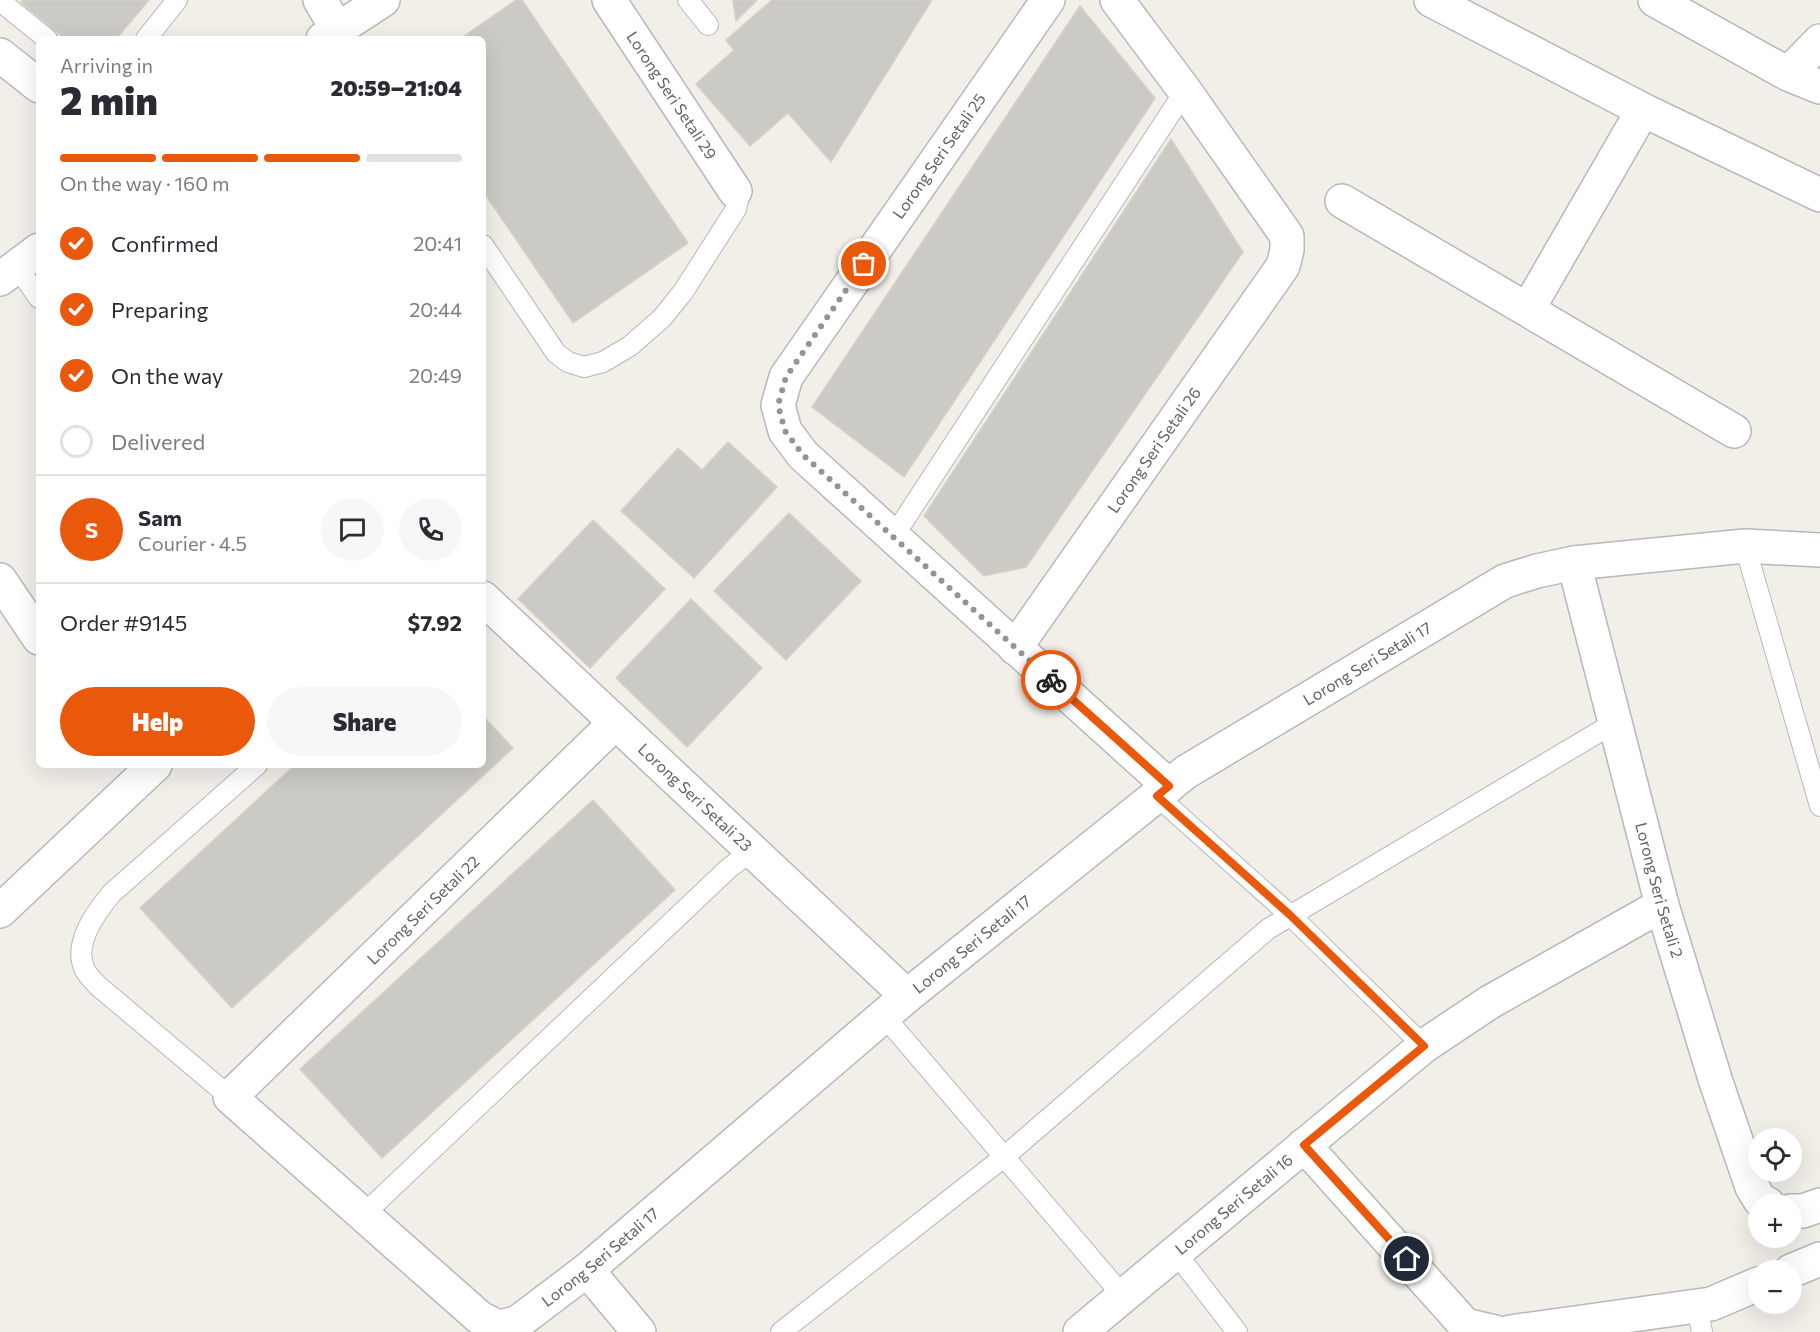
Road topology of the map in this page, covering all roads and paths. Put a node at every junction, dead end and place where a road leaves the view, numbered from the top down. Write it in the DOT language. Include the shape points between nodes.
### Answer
graph roads {
  1 [pos="0,0"];
  2 [pos="177,0"];
  3 [pos="320,0"];
  4 [pos="383,0"];
  5 [pos="609,0"];
  6 [pos="688,0"];
  7 [pos="1048,0"];
  8 [pos="1117,0"];
  9 [pos="1431,0"];
  10 [pos="1654,0"];
  11 [pos="708,25"];
  12 [pos="43,36"];
  13 [pos="148,36"];
  14 [pos="335,36"];
  15 [pos="1820,40"];
  16 [pos="0,55"];
  17 [pos="1788,74"];
  18 [pos="36,84"];
  19 [pos="1820,87"];
  20 [pos="1185,91"];
  21 [pos="1642,110"];
  22 [pos="735,191"];
  23 [pos="1820,195"];
  24 [pos="1342,201"];
  25 [pos="486,249"];
  26 [pos="19,265"];
  27 [pos="36,293"];
  28 [pos="1528,309"];
  29 [pos="1734,430"];
  30 [pos="893,537"];
  31 [pos="1745,546"];
  32 [pos="1820,550"];
  33 [pos="1574,563"];
  34 [pos="0,580"];
  35 [pos="486,601"];
  36 [pos="36,634"];
  37 [pos="1015,648"];
  38 [pos="615,723"];
  39 [pos="1614,723"];
  40 [pos="254,768"];
  41 [pos="138,771"];
  42 [pos="1163,791"];
  43 [pos="1820,806"];
  44 [pos="752,851"];
  45 [pos="2,903"];
  46 [pos="1662,905"];
  47 [pos="1290,915"];
  48 [pos="896,1006"];
  49 [pos="1424,1046"];
  50 [pos="230,1097"];
  51 [pos="1304,1145"];
  52 [pos="1004,1157"];
  53 [pos="1756,1194"];
  54 [pos="1820,1204"];
  55 [pos="1802,1210"];
  56 [pos="364,1214"];
  57 [pos="1176,1253"];
  58 [pos="1820,1259"];
  59 [pos="1802,1266"];
  60 [pos="587,1270"];
  61 [pos="1748,1288"];
  62 [pos="1123,1296"];
  63 [pos="1700,1319"];
  64 [pos="1473,1330"];
  65 [pos="639,1332"];
  66 [pos="781,1332"];
  67 [pos="1080,1332"];
  68 [pos="1238,1332"];
  69 [pos="1510,1332"];
  1 -- 12 [label="lane"];
  2 -- 13 [label="lane"];
  3 -- 14 [label="street"];
  4 -- 14 [label="street"];
  5 -- 22 [label="street, Lorong Seri Setali 29"];
  6 -- 11 [label="lane"];
  7 -- 30 [label="street, Lorong Seri Setali 25" via="786,377 778,405 785,431 803,455"];
  8 -- 20 [label="street"];
  9 -- 21 [label="street"];
  10 -- 17 [label="street"];
  15 -- 17 [label="street"];
  16 -- 18 [label="street"];
  17 -- 19 [label="street"];
  20 -- 30 [label="lane"];
  20 -- 37 [label="street, Lorong Seri Setali 26" via="1287,236 1283,266"];
  21 -- 23 [label="street"];
  21 -- 28 [label="street"];
  22 -- 25 [label="lane" via="736,209 662,318 630,346 603,362 584,367 568,363 556,353"];
  24 -- 28 [label="street"];
  26 -- 27 [label="lane"];
  28 -- 29 [label="street"];
  30 -- 37 [label="street"];
  31 -- 32 [label="street, Lorong Seri Setali 17"];
  31 -- 33 [label="street, Lorong Seri Setali 17"];
  31 -- 43 [label="lane"];
  33 -- 39 [label="street, Lorong Seri Setali 2"];
  33 -- 42 [label="street, Lorong Seri Setali 17" via="1505,581 1186,772"];
  34 -- 36 [label="street"];
  35 -- 38 [label="street, Lorong Seri Setali 23"];
  37 -- 42 [label="street"];
  38 -- 44 [label="street, Lorong Seri Setali 23"];
  38 -- 50 [label="street, Lorong Seri Setali 22"];
  39 -- 46 [label="street, Lorong Seri Setali 2"];
  39 -- 47 [label="lane"];
  40 -- 50 [label="lane" via="112,893 85,933 82,955 85,970 97,985"];
  41 -- 45 [label="street"];
  42 -- 47 [label="lane"];
  42 -- 48 [label="street, Lorong Seri Setali 17"];
  44 -- 48 [label="street, Lorong Seri Setali 23"];
  44 -- 56 [label="lane" via="729,868"];
  46 -- 49 [label="street, Lorong Seri Setali 16" via="1490,1002"];
  46 -- 53 [label="street, Lorong Seri Setali 2" via="1716,1082"];
  47 -- 49 [label="lane"];
  47 -- 52 [label="lane" via="1246,947"];
  48 -- 52 [label="lane"];
  48 -- 60 [label="street, Lorong Seri Setali 17"];
  49 -- 51 [label="street, Lorong Seri Setali 16"];
  50 -- 56 [label="street, Lorong Seri Setali 17"];
  51 -- 57 [label="street, Lorong Seri Setali 16"];
  51 -- 64 [label="street"];
  52 -- 62 [label="lane"];
  52 -- 66 [label="lane"];
  54 -- 55 [label="street"];
  56 -- 60 [label="street, Lorong Seri Setali 17" via="480,1318 498,1327 517,1323"];
  57 -- 62 [label="street, Lorong Seri Setali 16"];
  57 -- 68 [label="lane"];
  58 -- 59 [label="street"];
  60 -- 65 [label="street"];
  61 -- 63 [label="street" via="1711,1304"];
  62 -- 67 [label="street, Lorong Seri Setali 16"];
  63 -- 69 [label="street"];
}
